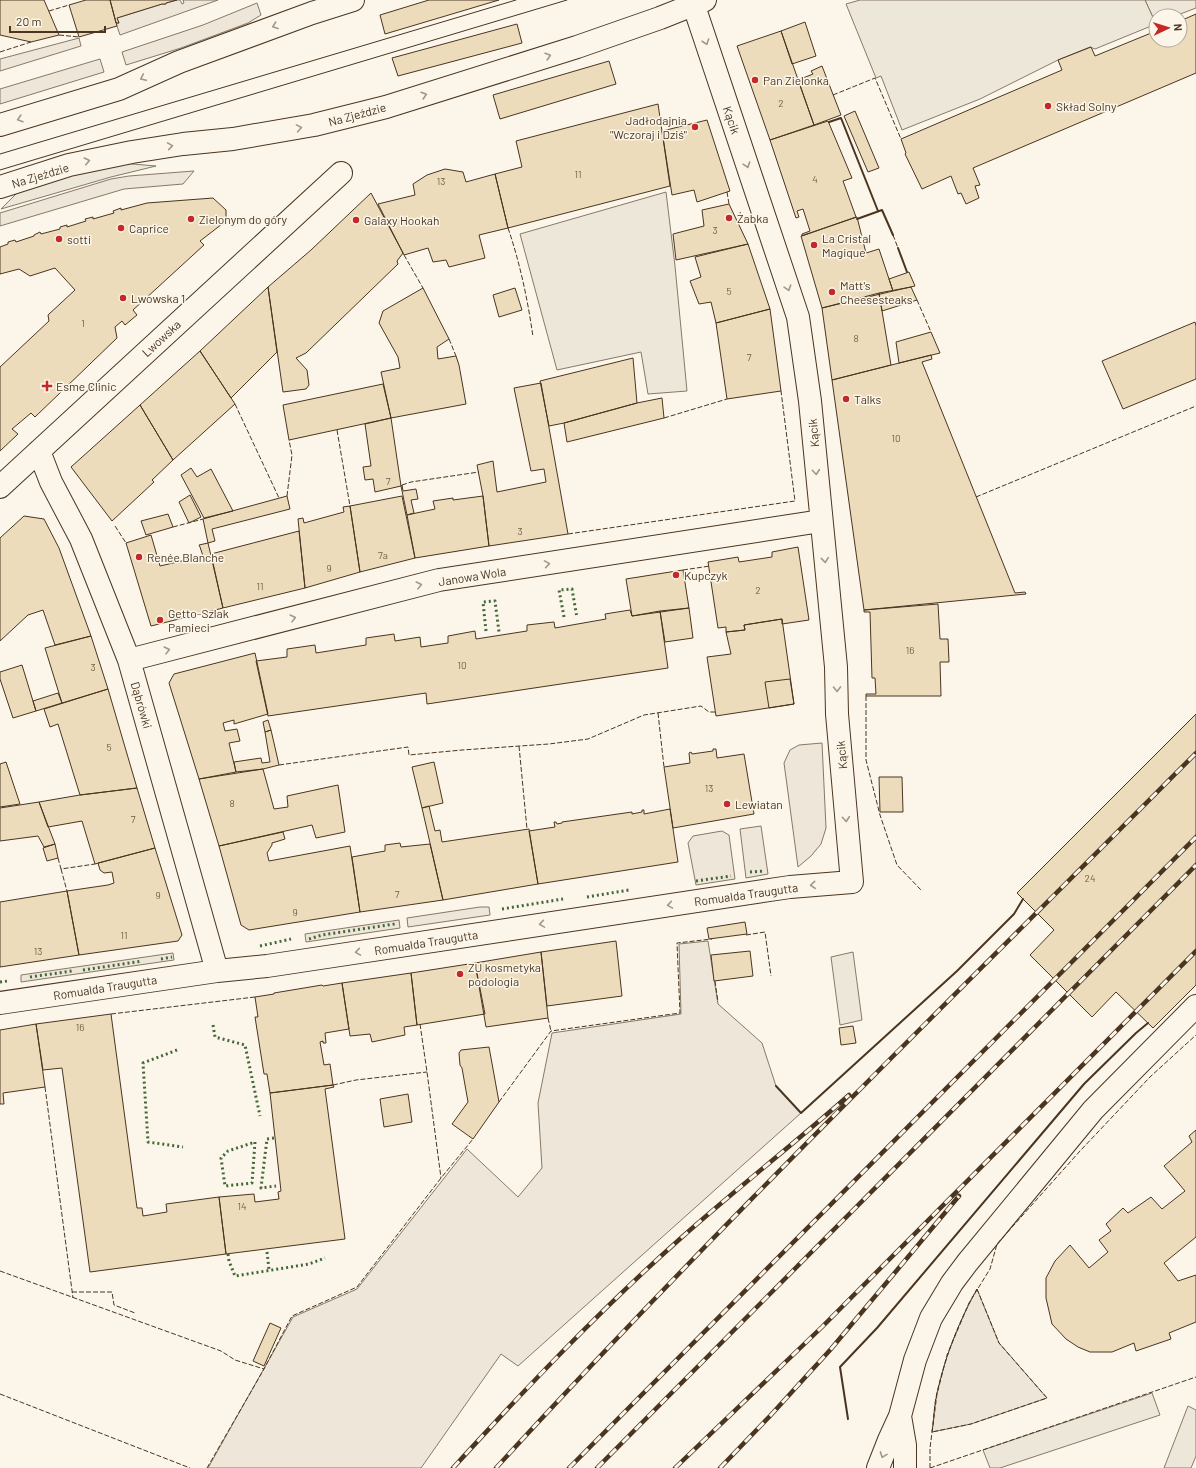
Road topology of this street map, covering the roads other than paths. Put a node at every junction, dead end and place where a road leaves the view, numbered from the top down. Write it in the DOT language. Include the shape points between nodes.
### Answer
graph roads {
  1 [pos="353,0"];
  2 [pos="697,2"];
  3 [pos="310,6"];
  4 [pos="0,125"];
  5 [pos="341,173"];
  6 [pos="0,187"];
  7 [pos="39,451"];
  8 [pos="0,487"];
  9 [pos="821,521"];
  10 [pos="129,660"];
  11 [pos="852,882"];
  12 [pos="217,970"];
  13 [pos="0,1003"];
  14 [pos="1196,1006"];
  15 [pos="900,1416"];
  16 [pos="878,1468"];
  17 [pos="905,1468"];
  1 -- 3 [label="street"];
  6 -- 2 [label="street, Na Zjeździe, one-way" via="69,165 132,152 240,138 363,113 577,47"];
  2 -- 9 [label="street, Kącik, one-way" via="798,317 810,401"];
  3 -- 4 [label="street, one-way" via="119,89"];
  5 -- 7 [label="street, Lwowska"];
  7 -- 8 [label="street, Lwowska"];
  7 -- 10 [label="street, Dąbrówki" via="51,482 81,538"];
  10 -- 9 [label="street, Janowa Wola, one-way" via="439,580"];
  9 -- 11 [label="street, Kącik, one-way" via="836,667 837,714"];
  10 -- 12 [label="street, Dąbrówki"];
  11 -- 12 [label="street, Romualda Traugutta, one-way" via="790,887 267,966"];
  12 -- 13 [label="street, Romualda Traugutta"];
  14 -- 15 [label="street" via="1093,1110 952,1283 931,1318 922,1340"];
  15 -- 16 [label="street, one-way"];
  15 -- 17 [label="street" via="905,1445"];
}
